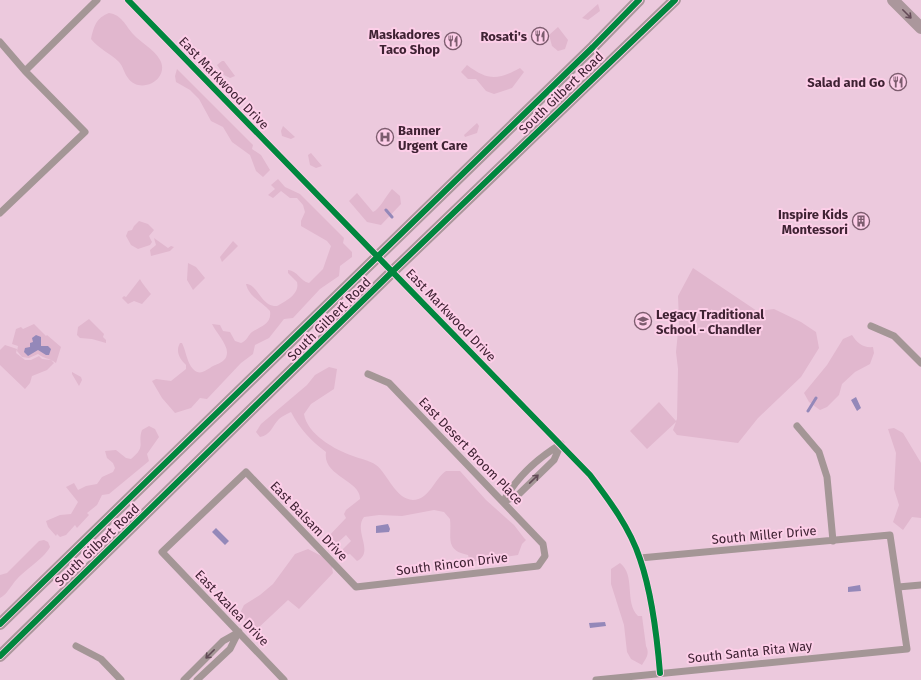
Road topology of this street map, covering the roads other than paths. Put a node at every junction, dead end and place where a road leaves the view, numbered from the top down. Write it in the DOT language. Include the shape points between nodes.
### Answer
graph roads {
  1 [pos="97,0"];
  2 [pos="128,0"];
  3 [pos="639,0"];
  4 [pos="675,0"];
  5 [pos="892,0"];
  6 [pos="921,28"];
  7 [pos="0,42"];
  8 [pos="25,71"];
  9 [pos="0,213"];
  10 [pos="378,257"];
  11 [pos="393,271"];
  12 [pos="871,326"];
  13 [pos="921,363"];
  14 [pos="368,374"];
  15 [pos="796,426"];
  16 [pos="561,444"];
  17 [pos="504,502"];
  18 [pos="833,541"];
  19 [pos="162,552"];
  20 [pos="546,556"];
  21 [pos="640,558"];
  22 [pos="921,585"];
  23 [pos="356,587"];
  24 [pos="898,587"];
  25 [pos="0,624"];
  26 [pos="239,632"];
  27 [pos="76,646"];
  28 [pos="0,656"];
  29 [pos="660,673"];
  30 [pos="121,680"];
  31 [pos="184,680"];
  32 [pos="197,680"];
  33 [pos="284,680"];
  34 [pos="596,680"];
  1 -- 8 [label="street"];
  2 -- 10 [label="street, East Markwood Drive"];
  3 -- 10 [label="main road, South Gilbert Road"];
  4 -- 11 [label="main road, South Gilbert Road"];
  5 -- 6 [label="main road, one-way"];
  7 -- 8 [label="street"];
  8 -- 9 [label="street" via="84,132"];
  10 -- 11 [label="street, East Markwood Drive"];
  10 -- 25 [label="main road, South Gilbert Road"];
  11 -- 16 [label="street, East Markwood Drive"];
  11 -- 28 [label="main road, South Gilbert Road"];
  12 -- 13 [label="street" via="894,336"];
  14 -- 17 [label="street, East Desert Broom Place" via="389,383"];
  15 -- 18 [label="street" via="819,452 827,477"];
  16 -- 17 [label="street" via="546,453 510,488"];
  17 -- 16 [label="street, one-way" via="518,495 554,460"];
  16 -- 21 [label="street, East Markwood Drive" via="590,475 614,507"];
  17 -- 20 [label="street, East Desert Broom Place" via="543,544"];
  18 -- 21 [label="street, South Miller Drive"];
  18 -- 24 [label="street, South Miller Drive" via="890,536"];
  19 -- 23 [label="street, East Balsam Drive" via="246,472"];
  19 -- 26 [label="street, East Azalea Drive"];
  20 -- 23 [label="street, South Rincon Drive" via="538,566"];
  21 -- 29 [label="street, East Markwood Drive" via="649,594"];
  22 -- 24 [label="street"];
  24 -- 29 [label="street, South Santa Rita Way" via="907,649"];
  26 -- 31 [label="street, one-way" via="223,641"];
  26 -- 32 [label="street" via="230,649"];
  26 -- 33 [label="street, East Azalea Drive"];
  27 -- 30 [label="street" via="100,659"];
  29 -- 34 [label="street, South Santa Rita Way"];
}
